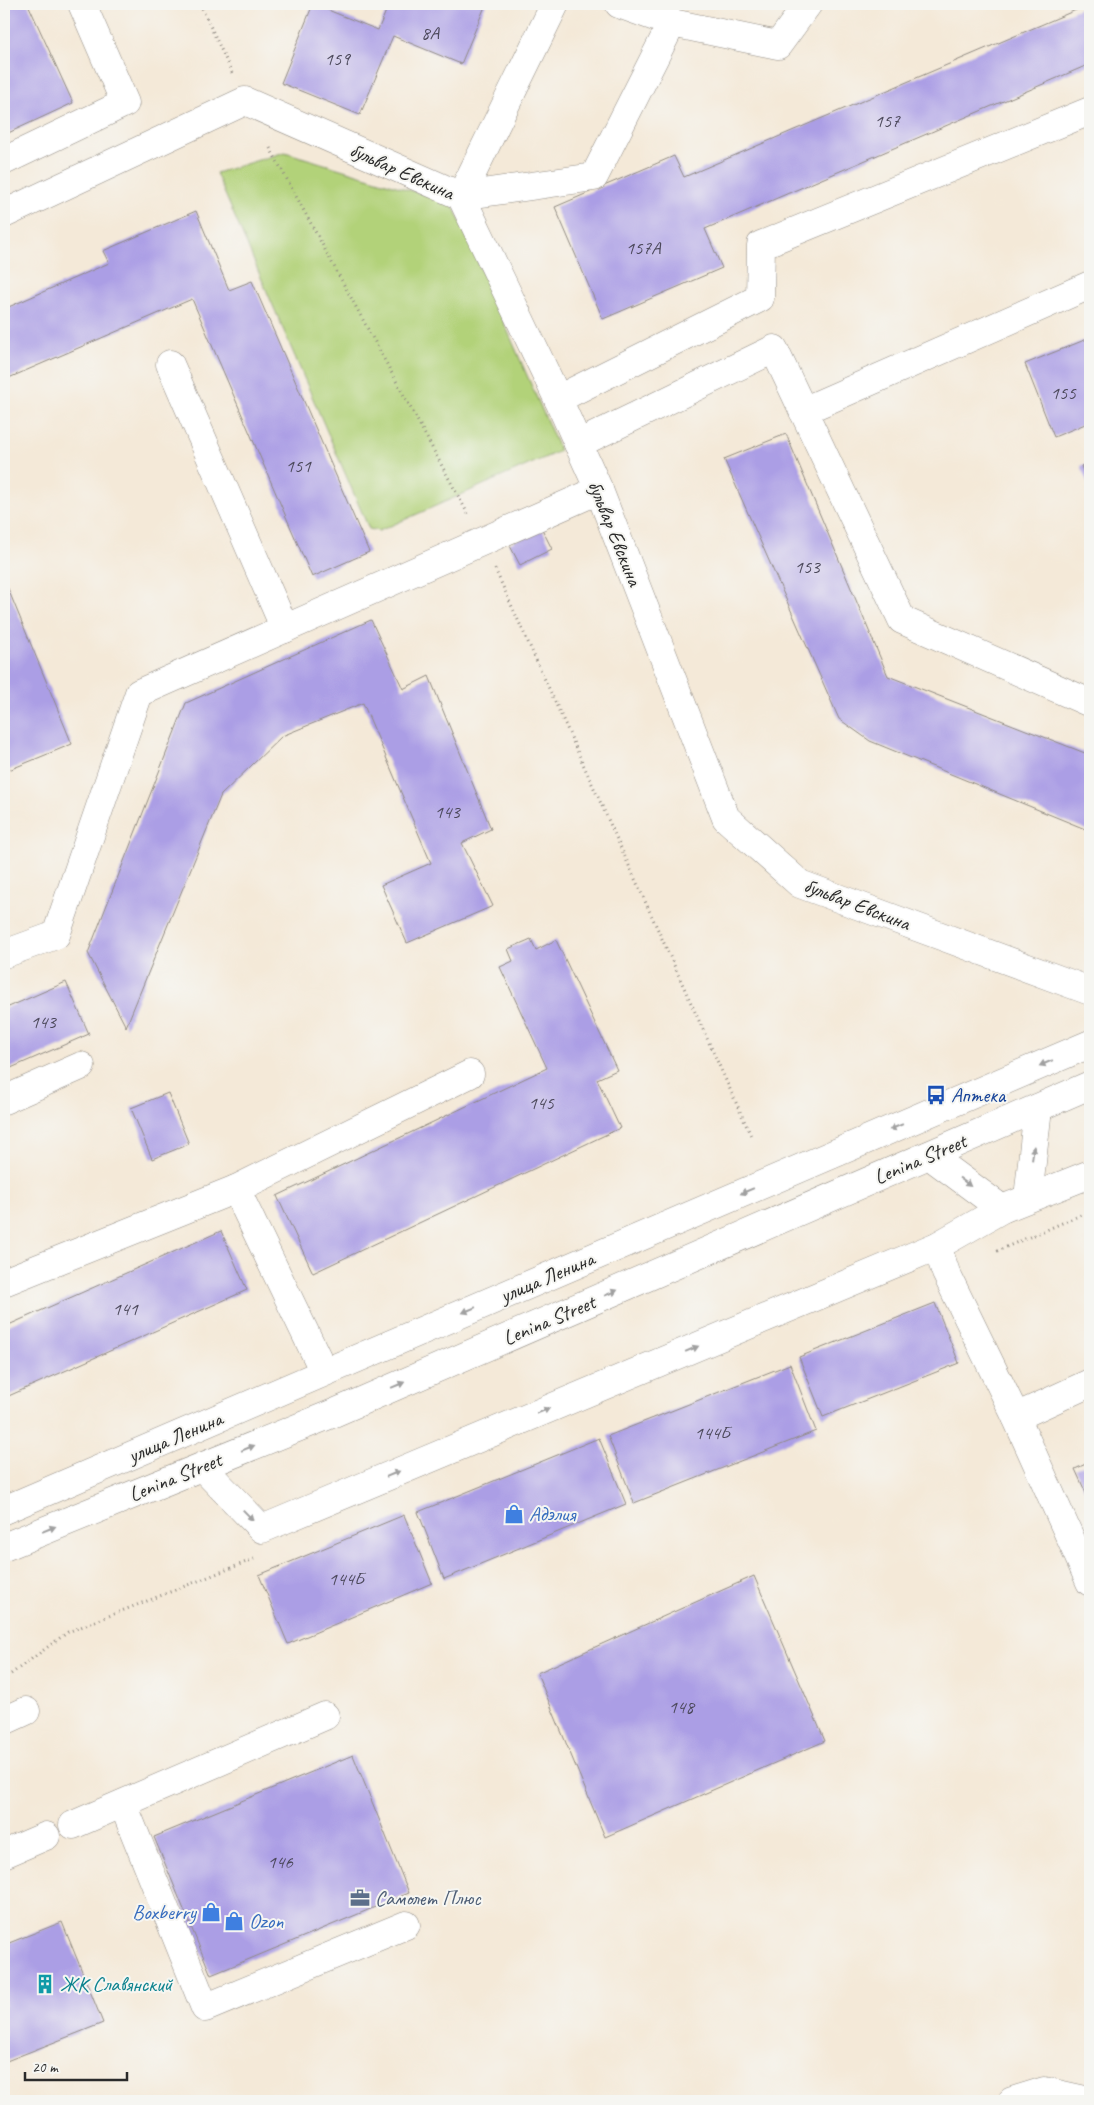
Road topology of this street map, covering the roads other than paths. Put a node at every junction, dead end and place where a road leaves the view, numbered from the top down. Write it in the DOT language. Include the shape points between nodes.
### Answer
graph roads {
  1 [pos="82,4"];
  2 [pos="555,4"];
  3 [pos="619,4"];
  4 [pos="808,4"];
  5 [pos="672,23"];
  6 [pos="1090,111"];
  7 [pos="4,161"];
  8 [pos="461,196"];
  9 [pos="4,214"];
  10 [pos="1090,285"];
  11 [pos="170,364"];
  12 [pos="558,399"];
  13 [pos="803,411"];
  14 [pos="578,444"];
  15 [pos="599,490"];
  16 [pos="285,629"];
  17 [pos="1090,703"];
  18 [pos="4,954"];
  19 [pos="1090,991"];
  20 [pos="1090,1044"];
  21 [pos="81,1066"];
  22 [pos="470,1074"];
  23 [pos="1090,1085"];
  24 [pos="4,1100"];
  25 [pos="1038,1108"];
  26 [pos="929,1156"];
  27 [pos="1090,1174"];
  28 [pos="236,1189"];
  29 [pos="1028,1198"];
  30 [pos="1002,1209"];
  31 [pos="937,1246"];
  32 [pos="4,1282"];
  33 [pos="324,1372"];
  34 [pos="1090,1383"];
  35 [pos="1016,1417"];
  36 [pos="202,1467"];
  37 [pos="4,1510"];
  38 [pos="4,1547"];
  39 [pos="1090,1582"];
  40 [pos="325,1716"];
  41 [pos="123,1804"];
  42 [pos="73,1825"];
  43 [pos="46,1836"];
  44 [pos="4,1854"];
  45 [pos="406,1925"];
  46 [pos="1012,2101"];
  47 [pos="1089,2101"];
  1 -- 7 [label="street" via="126,102"];
  2 -- 8 [label="street"];
  3 -- 5 [label="street"];
  4 -- 5 [label="street" via="778,45"];
  5 -- 8 [label="street" via="594,177"];
  6 -- 12 [label="street" via="761,245 760,298"];
  8 -- 9 [label="street, бульвар Евскина" via="245,101"];
  8 -- 12 [label="street, бульвар Евскина"];
  10 -- 13 [label="street"];
  11 -- 16 [label="street"];
  12 -- 14 [label="street, бульвар Евскина"];
  13 -- 14 [label="street" via="774,349"];
  13 -- 17 [label="street" via="902,620"];
  14 -- 15 [label="street, бульвар Евскина"];
  15 -- 16 [label="street"];
  15 -- 19 [label="street, бульвар Евскина" via="726,818 800,884"];
  16 -- 18 [label="street" via="139,693 56,935"];
  20 -- 33 [label="street, улица Ленина, one-way"];
  21 -- 24 [label="street"];
  22 -- 28 [label="street"];
  23 -- 25 [label="street, Lenina Street"];
  25 -- 26 [label="street, Lenina Street"];
  29 -- 25 [label="street, one-way"];
  26 -- 30 [label="street, one-way"];
  36 -- 26 [label="street, Lenina Street, one-way"];
  27 -- 29 [label="street"];
  28 -- 32 [label="street"];
  28 -- 33 [label="street"];
  29 -- 30 [label="street"];
  30 -- 31 [label="street"];
  31 -- 35 [label="street" via="946,1273"];
  36 -- 31 [label="street, one-way" via="262,1529"];
  33 -- 37 [label="street, улица Ленина"];
  34 -- 35 [label="street"];
  35 -- 39 [label="street"];
  38 -- 36 [label="street, Lenina Street, one-way"];
  40 -- 41 [label="street"];
  41 -- 42 [label="street"];
  41 -- 45 [label="street" via="205,2008"];
  43 -- 44 [label="street"];
  46 -- 47 [label="street" via="1044,2091"];
}
